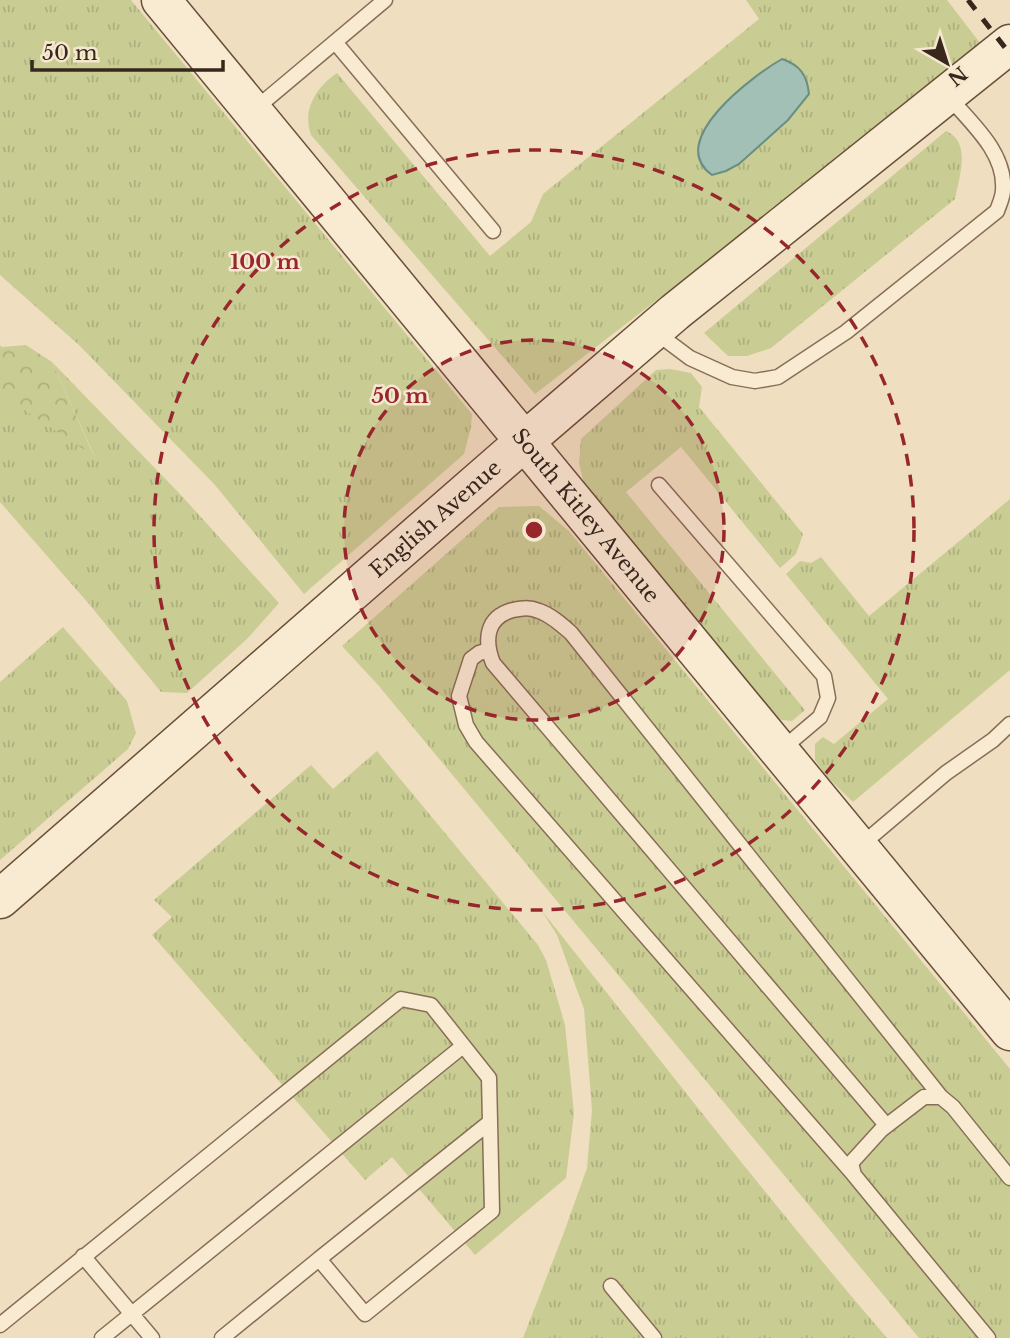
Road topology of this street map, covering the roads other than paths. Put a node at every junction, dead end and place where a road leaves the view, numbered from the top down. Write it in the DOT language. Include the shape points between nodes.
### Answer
graph roads {
  1 [pos="161,0"];
  2 [pos="386,0"];
  3 [pos="335,42"];
  4 [pos="1010,44"];
  5 [pos="947,95"];
  6 [pos="253,110"];
  7 [pos="493,231"];
  8 [pos="653,331"];
  9 [pos="525,440"];
  10 [pos="659,485"];
  11 [pos="489,650"];
  12 [pos="1010,724"];
  13 [pos="780,751"];
  14 [pos="859,846"];
  15 [pos="0,899"];
  16 [pos="1010,1031"];
  17 [pos="463,1046"];
  18 [pos="941,1097"];
  19 [pos="490,1122"];
  20 [pos="886,1125"];
  21 [pos="854,1175"];
  22 [pos="1010,1178"];
  23 [pos="83,1256"];
  24 [pos="319,1259"];
  25 [pos="611,1286"];
  26 [pos="132,1313"];
  27 [pos="0,1325"];
  28 [pos="102,1338"];
  29 [pos="152,1338"];
  30 [pos="222,1338"];
  31 [pos="654,1338"];
  32 [pos="988,1338"];
  1 -- 6 [label="street, South Kitley Avenue"];
  2 -- 3 [label="lane"];
  3 -- 6 [label="lane"];
  3 -- 7 [label="lane"];
  4 -- 5 [label="street, English Avenue"];
  5 -- 8 [label="street, English Avenue"];
  5 -- 8 [label="lane" via="991,147 1001,168 1003,191 997,211 846,331 778,377 755,381 732,377 691,358"];
  6 -- 9 [label="street, South Kitley Avenue"];
  8 -- 9 [label="street, English Avenue"];
  9 -- 13 [label="street, South Kitley Avenue"];
  9 -- 15 [label="street, English Avenue"];
  10 -- 13 [label="lane" via="824,676 828,698 820,718"];
  11 -- 18 [label="lane" via="493,621 525,607 542,612 571,634"];
  11 -- 20 [label="lane" via="493,663"];
  11 -- 21 [label="lane" via="471,659 459,696 476,742"];
  12 -- 14 [label="lane"];
  13 -- 14 [label="street, South Kitley Avenue"];
  14 -- 16 [label="street, South Kitley Avenue"];
  17 -- 19 [label="lane" via="489,1078"];
  17 -- 23 [label="lane" via="431,1005 401,999"];
  17 -- 26 [label="lane"];
  18 -- 20 [label="lane" via="923,1097"];
  18 -- 22 [label="lane"];
  19 -- 24 [label="lane"];
  19 -- 24 [label="lane" via="492,1211 365,1314"];
  20 -- 21 [label="lane" via="851,1163"];
  21 -- 32 [label="lane"];
  23 -- 26 [label="lane"];
  23 -- 27 [label="lane"];
  24 -- 30 [label="lane"];
  25 -- 31 [label="lane"];
  26 -- 28 [label="lane"];
  26 -- 29 [label="lane"];
}
